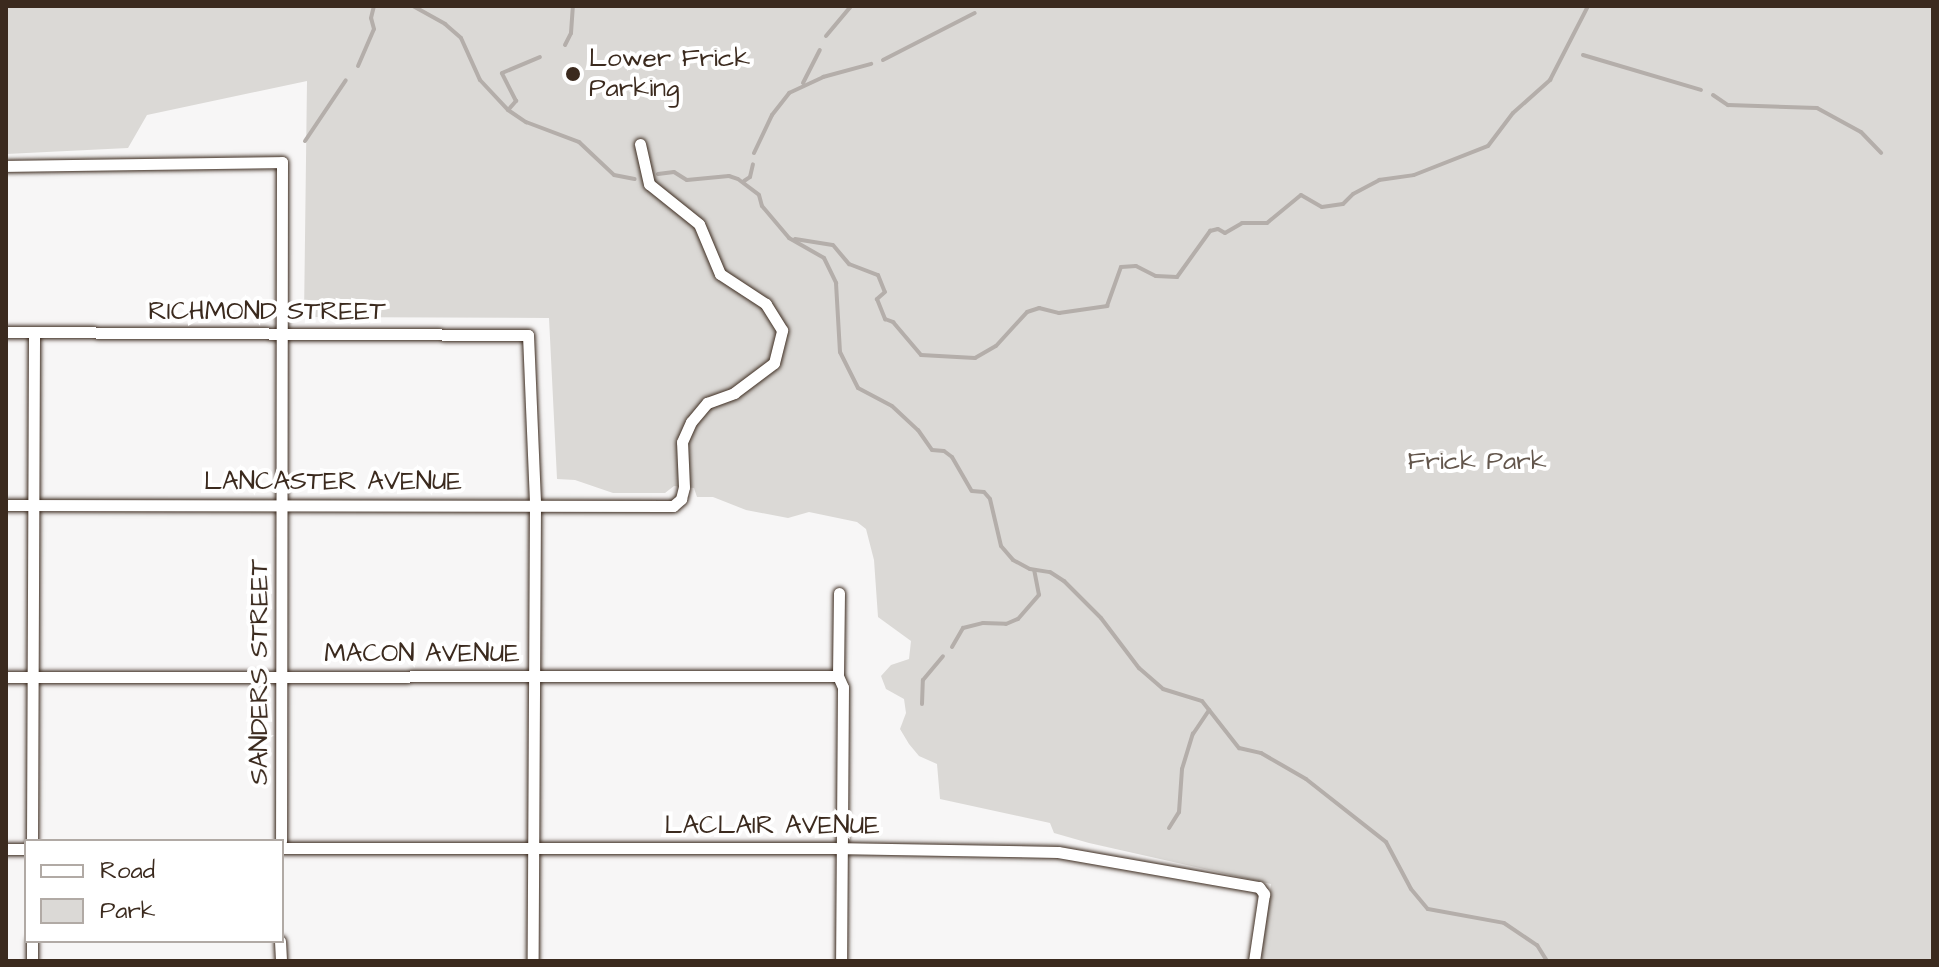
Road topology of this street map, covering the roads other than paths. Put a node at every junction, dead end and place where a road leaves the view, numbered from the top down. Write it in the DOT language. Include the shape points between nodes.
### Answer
graph roads {
  1 [pos="640,144"];
  2 [pos="6,166"];
  3 [pos="6,332"];
  4 [pos="34,333"];
  5 [pos="282,333"];
  6 [pos="283,503"];
  7 [pos="535,504"];
  8 [pos="6,505"];
  9 [pos="32,505"];
  10 [pos="839,593"];
  11 [pos="534,676"];
  12 [pos="6,677"];
  13 [pos="33,677"];
  14 [pos="282,677"];
  15 [pos="844,680"];
  16 [pos="32,839"];
  17 [pos="281,839"];
  18 [pos="284,848"];
  19 [pos="534,848"];
  20 [pos="843,848"];
  21 [pos="533,961"];
  22 [pos="841,961"];
  23 [pos="1254,961"];
  1 -- 7 [label="street, LANCASTER AVENUE" via="649,184 699,224 720,274 766,304 782,330 781,345 774,363 734,393 707,403 691,422 682,442 681,499 673,506"];
  2 -- 5 [label="street, SANDERS STREET" via="282,162"];
  3 -- 4 [label="street, RICHMOND STREET"];
  4 -- 5 [label="street, RICHMOND STREET"];
  4 -- 9 [label="street"];
  5 -- 6 [label="street, SANDERS STREET"];
  5 -- 7 [label="street, RICHMOND STREET" via="528,335"];
  6 -- 7 [label="street, LANCASTER AVENUE"];
  6 -- 9 [label="street, LANCASTER AVENUE"];
  6 -- 14 [label="street, SANDERS STREET"];
  7 -- 11 [label="street"];
  8 -- 9 [label="street, LANCASTER AVENUE"];
  9 -- 13 [label="street"];
  10 -- 15 [label="street"];
  11 -- 14 [label="street, MACON AVENUE"];
  11 -- 15 [label="street, MACON AVENUE"];
  11 -- 19 [label="street"];
  12 -- 13 [label="street, MACON AVENUE"];
  13 -- 14 [label="street, MACON AVENUE"];
  13 -- 16 [label="street"];
  14 -- 17 [label="street, SANDERS STREET"];
  15 -- 20 [label="street"];
  18 -- 19 [label="street, LACLAIR AVENUE"];
  19 -- 20 [label="street, LACLAIR AVENUE"];
  19 -- 21 [label="street"];
  20 -- 22 [label="street"];
  20 -- 23 [label="street, LACLAIR AVENUE" via="1058,852 1259,887 1264,894"];
}
